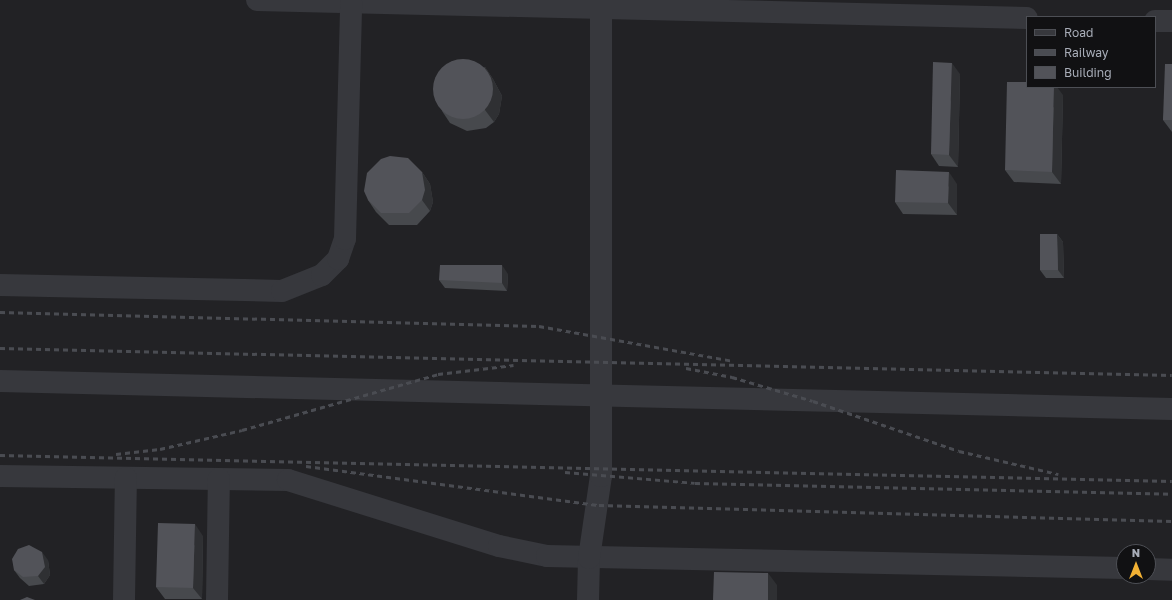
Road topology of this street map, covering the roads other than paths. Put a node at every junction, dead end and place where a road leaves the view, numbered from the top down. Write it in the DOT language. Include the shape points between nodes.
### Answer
graph roads {
  1 [pos="257,0"];
  2 [pos="351,3"];
  3 [pos="601,5"];
  4 [pos="1026,18"];
  5 [pos="1156,21"];
  6 [pos="1172,21"];
  7 [pos="0,285"];
  8 [pos="0,381"];
  9 [pos="601,394"];
  10 [pos="1172,409"];
  11 [pos="0,476"];
  12 [pos="126,478"];
  13 [pos="218,479"];
  14 [pos="590,558"];
  15 [pos="1116,568"];
  16 [pos="1156,569"];
  17 [pos="1172,570"];
  18 [pos="124,600"];
  19 [pos="217,600"];
  20 [pos="588,600"];
  1 -- 2 [label="lane"];
  2 -- 3 [label="lane"];
  2 -- 7 [label="lane" via="345,239 338,259 322,275 306,285 282,291"];
  3 -- 4 [label="lane"];
  3 -- 9 [label="lane"];
  5 -- 6 [label="lane"];
  8 -- 9 [label="lane"];
  9 -- 10 [label="lane"];
  9 -- 14 [label="lane" via="599,505"];
  11 -- 12 [label="lane"];
  12 -- 13 [label="lane"];
  12 -- 18 [label="lane"];
  13 -- 14 [label="lane" via="288,480 499,546 547,556"];
  13 -- 19 [label="lane"];
  14 -- 15 [label="lane"];
  14 -- 20 [label="lane"];
  16 -- 17 [label="lane"];
}
